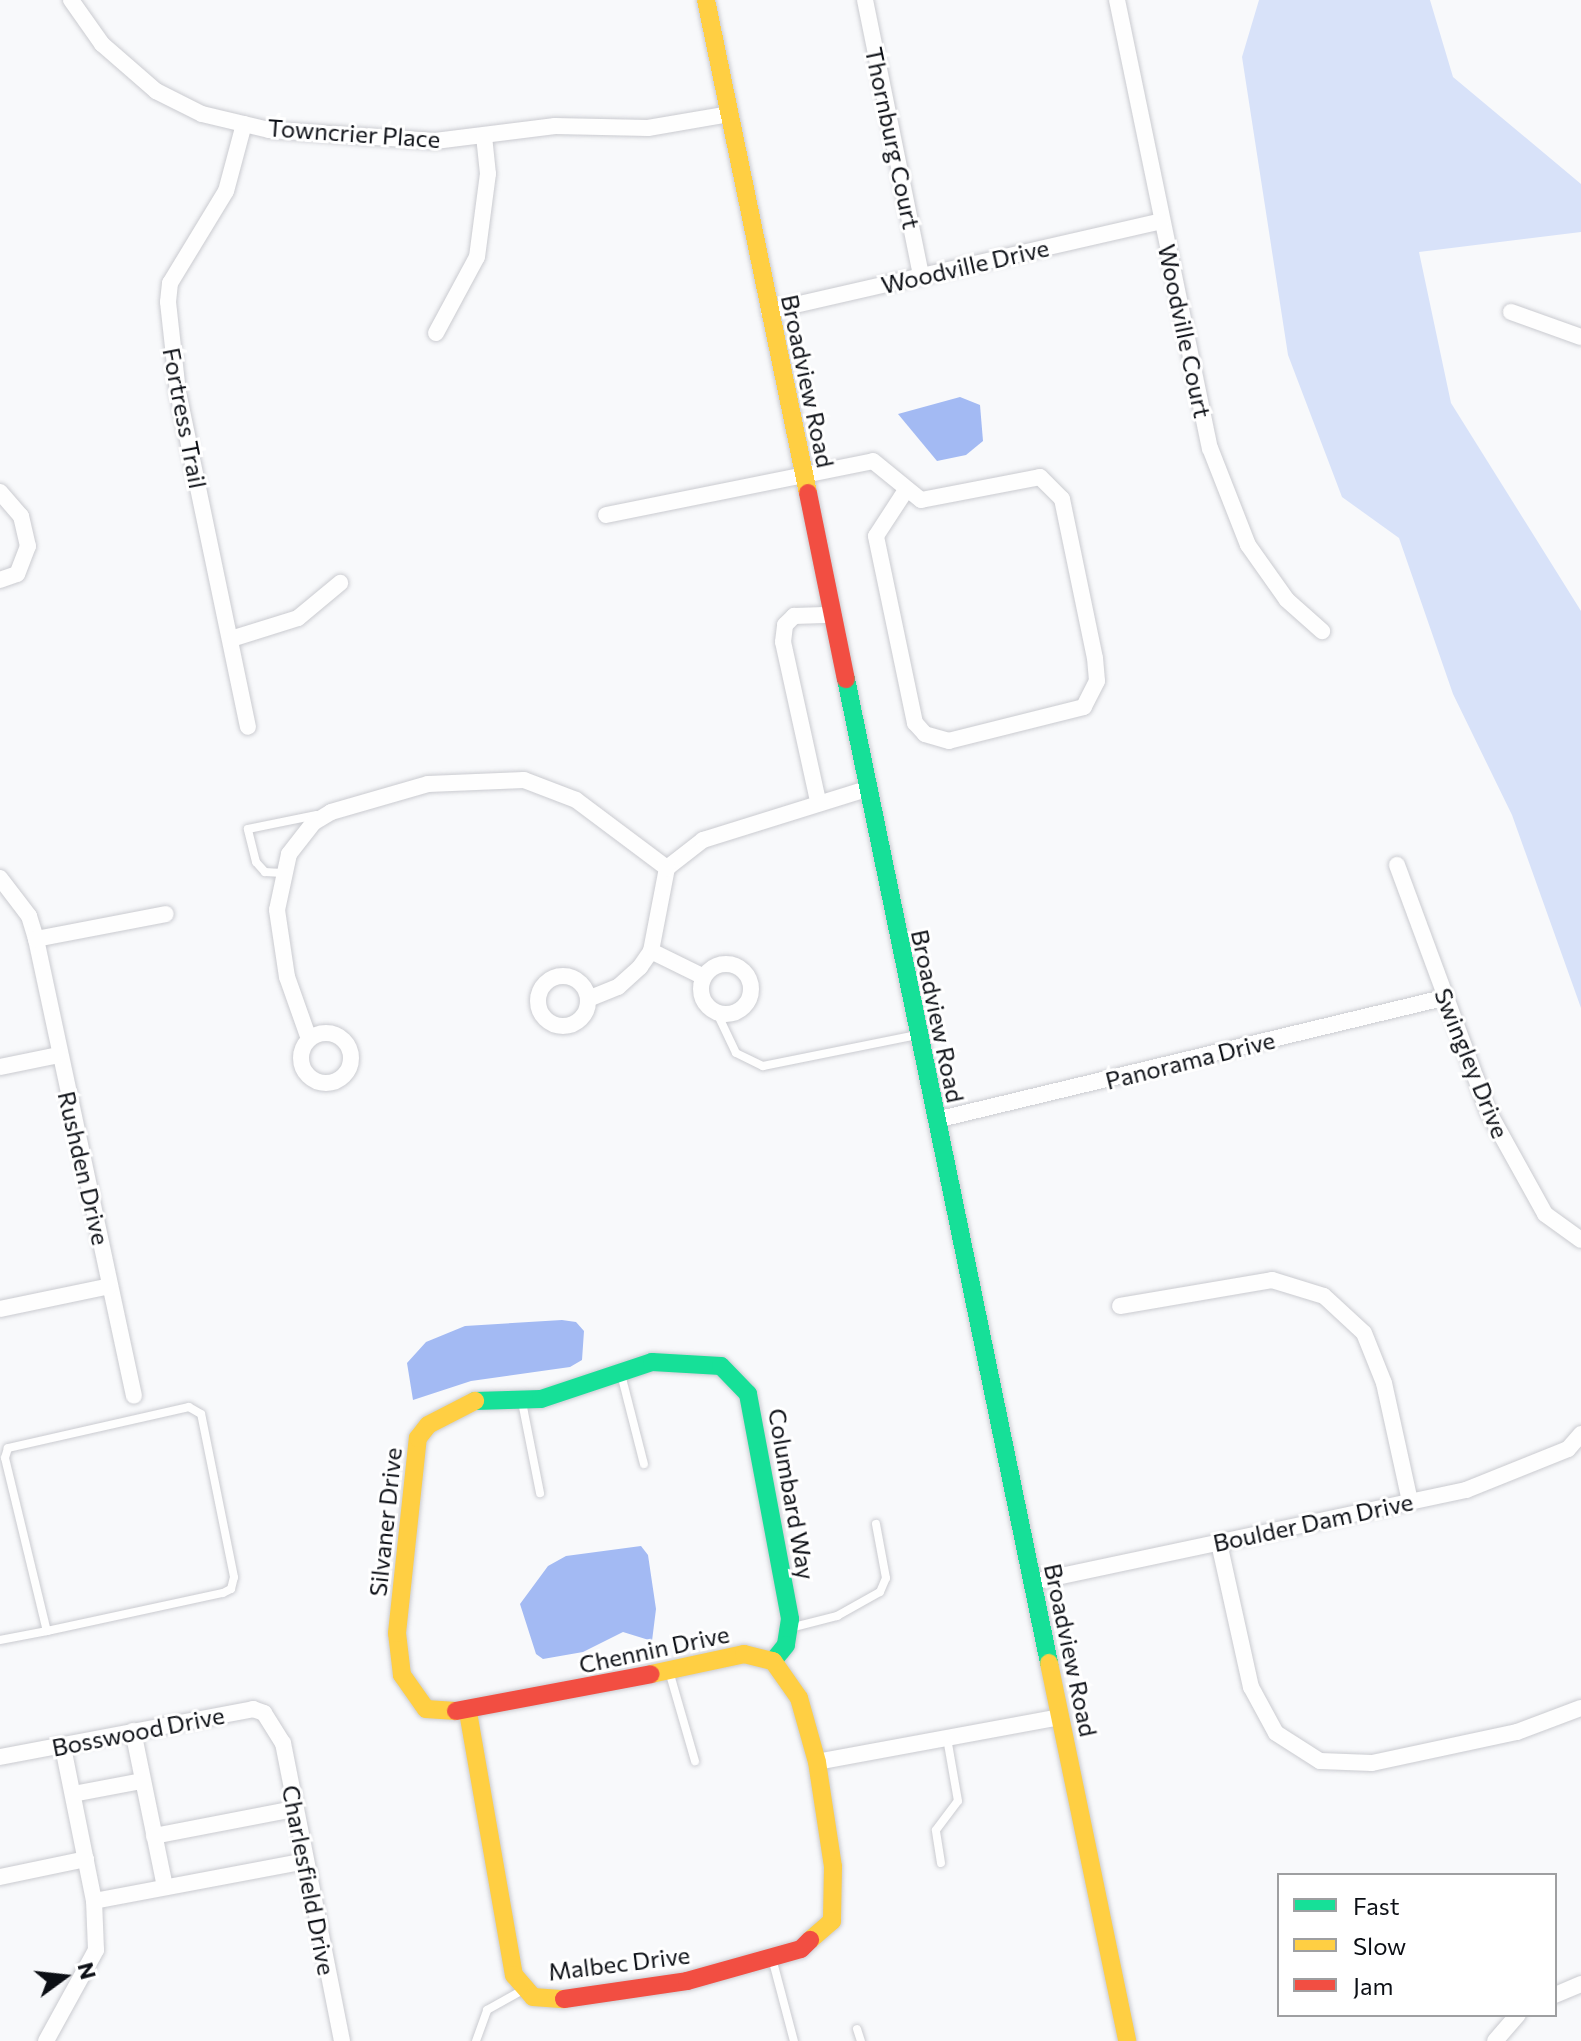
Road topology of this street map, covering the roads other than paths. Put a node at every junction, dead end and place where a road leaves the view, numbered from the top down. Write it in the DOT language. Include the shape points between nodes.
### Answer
graph roads {
  1 [pos="71,0"];
  2 [pos="706,0"];
  3 [pos="865,0"];
  4 [pos="1117,0"];
  5 [pos="729,114"];
  6 [pos="244,124"];
  7 [pos="484,135"];
  8 [pos="1161,221"];
  9 [pos="921,276"];
  10 [pos="769,311"];
  11 [pos="1511,312"];
  12 [pos="436,333"];
  13 [pos="1581,337"];
  14 [pos="803,475"];
  15 [pos="906,490"];
  16 [pos="0,492"];
  17 [pos="606,515"];
  18 [pos="0,580"];
  19 [pos="340,583"];
  20 [pos="832,615"];
  21 [pos="1322,631"];
  22 [pos="231,639"];
  23 [pos="248,727"];
  24 [pos="867,789"];
  25 [pos="818,801"];
  26 [pos="331,812"];
  27 [pos="1397,865"];
  28 [pos="667,868"];
  29 [pos="282,873"];
  30 [pos="0,878"];
  31 [pos="166,914"];
  32 [pos="36,939"];
  33 [pos="651,951"];
  34 [pos="704,977"];
  35 [pos="1443,998"];
  36 [pos="588,999"];
  37 [pos="717,1013"];
  38 [pos="918,1035"];
  39 [pos="309,1039"];
  40 [pos="59,1055"];
  41 [pos="0,1067"];
  42 [pos="936,1120"];
  43 [pos="1581,1240"];
  44 [pos="110,1286"];
  45 [pos="1120,1306"];
  46 [pos="0,1309"];
  47 [pos="698,1363"];
  48 [pos="621,1374"];
  49 [pos="134,1396"];
  50 [pos="521,1397"];
  51 [pos="1581,1434"];
  52 [pos="644,1464"];
  53 [pos="540,1493"];
  54 [pos="1410,1501"];
  55 [pos="876,1524"];
  56 [pos="1219,1543"];
  57 [pos="1033,1582"];
  58 [pos="789,1628"];
  59 [pos="47,1631"];
  60 [pos="0,1640"];
  61 [pos="773,1661"];
  62 [pos="669,1670"];
  63 [pos="1581,1708"];
  64 [pos="426,1709"];
  65 [pos="468,1712"];
  66 [pos="1060,1717"];
  67 [pos="271,1722"];
  68 [pos="133,1731"];
  69 [pos="947,1738"];
  70 [pos="63,1747"];
  71 [pos="0,1757"];
  72 [pos="695,1761"];
  73 [pos="817,1762"];
  74 [pos="142,1781"];
  75 [pos="73,1794"];
  76 [pos="294,1809"];
  77 [pos="154,1836"];
  78 [pos="86,1859"];
  79 [pos="305,1861"];
  80 [pos="941,1863"];
  81 [pos="0,1877"];
  82 [pos="165,1887"];
  83 [pos="94,1901"];
  84 [pos="772,1957"];
  85 [pos="1581,1984"];
  86 [pos="524,1990"];
  87 [pos="1557,1994"];
  88 [pos="1516,2017"];
  89 [pos="857,2029"];
  90 [pos="46,2041"];
  91 [pos="342,2041"];
  92 [pos="476,2041"];
  93 [pos="794,2041"];
  94 [pos="861,2041"];
  95 [pos="1127,2041"];
  96 [pos="1495,2041"];
  1 -- 6 [label="street, Towncrier Place" via="102,44 156,91 202,114"];
  2 -- 5 [label="street, Broadview Road"];
  3 -- 9 [label="street, Thornburg Court"];
  4 -- 8 [label="street, Woodville Court"];
  5 -- 7 [label="street, Towncrier Place" via="648,128 555,126"];
  5 -- 10 [label="street, Broadview Road"];
  6 -- 7 [label="street, Towncrier Place" via="394,140"];
  6 -- 22 [label="street, Fortress Trail" via="226,191 175,274 168,302 178,392"];
  7 -- 12 [label="street" via="488,174 477,257"];
  8 -- 9 [label="street, Woodville Drive"];
  8 -- 21 [label="street, Woodville Court" via="1210,448 1248,545 1287,600"];
  9 -- 10 [label="street, Woodville Drive"];
  10 -- 14 [label="street, Broadview Road"];
  11 -- 13 [label="street"];
  14 -- 15 [label="street" via="873,461"];
  14 -- 17 [label="street"];
  14 -- 20 [label="street, Broadview Road"];
  15 -- 15 [label="street" via="936,500 1018,478 1051,483 1062,499 1095,658 1093,697 1084,707 949,741 925,734 915,723 876,536"];
  16 -- 18 [label="street" via="21,516 28,546 17,574"];
  19 -- 22 [label="street" via="298,618"];
  20 -- 24 [label="street, Broadview Road"];
  20 -- 25 [label="street" via="794,616 785,625 783,642"];
  22 -- 23 [label="street, Fortress Trail"];
  24 -- 25 [label="street"];
  24 -- 38 [label="street, Broadview Road"];
  25 -- 28 [label="street" via="703,840"];
  26 -- 28 [label="street" via="428,784 524,780 576,800"];
  26 -- 29 [label="street" via="303,836"];
  26 -- 29 [label="lane" via="248,829 256,862 265,872"];
  27 -- 35 [label="street, Swingley Drive"];
  28 -- 33 [label="street"];
  29 -- 39 [label="street" via="277,910 287,977"];
  30 -- 32 [label="street, Rushden Drive" via="29,916"];
  31 -- 32 [label="street"];
  32 -- 40 [label="street, Rushden Drive"];
  33 -- 34 [label="street"];
  33 -- 36 [label="street" via="618,987"];
  34 -- 37 [label="street" via="703,1000"];
  34 -- 37 [label="street" via="726,964 748,978 745,1005"];
  35 -- 42 [label="street, Panorama Drive"];
  35 -- 43 [label="street, Swingley Drive" via="1465,1061 1520,1174 1545,1214"];
  37 -- 38 [label="lane" via="736,1053 763,1066"];
  38 -- 42 [label="street, Broadview Road"];
  40 -- 41 [label="street"];
  40 -- 44 [label="street, Rushden Drive"];
  42 -- 57 [label="street, Broadview Road"];
  44 -- 46 [label="street"];
  44 -- 49 [label="street, Rushden Drive"];
  45 -- 54 [label="street" via="1272,1280 1324,1296 1364,1333 1384,1383"];
  47 -- 48 [label="street, Silvaner Drive" via="652,1362"];
  47 -- 58 [label="street, Columbard Way" via="721,1366 736,1377 754,1411"];
  48 -- 50 [label="street, Silvaner Drive" via="541,1399"];
  48 -- 52 [label="lane"];
  50 -- 53 [label="lane"];
  50 -- 64 [label="street, Silvaner Drive" via="457,1406 418,1438 397,1656 414,1699"];
  51 -- 54 [label="street, Boulder Dam Drive" via="1568,1449 1466,1490"];
  54 -- 56 [label="street, Boulder Dam Drive"];
  55 -- 58 [label="lane" via="886,1578 880,1592 837,1616"];
  56 -- 57 [label="street, Boulder Dam Drive"];
  56 -- 63 [label="street" via="1251,1687 1276,1733 1320,1761 1372,1763 1517,1732"];
  57 -- 66 [label="street, Broadview Road"];
  58 -- 61 [label="street" via="786,1645"];
  59 -- 59 [label="lane" via="231,1589 234,1577 201,1414 189,1407 8,1448 5,1458"];
  59 -- 60 [label="lane"];
  61 -- 62 [label="street, Chennin Drive" via="744,1654"];
  61 -- 73 [label="street" via="799,1698"];
  62 -- 65 [label="street, Chennin Drive"];
  62 -- 72 [label="lane"];
  64 -- 65 [label="street, Chennin Drive"];
  65 -- 86 [label="street, Malbec Drive" via="503,1935"];
  66 -- 69 [label="street"];
  66 -- 95 [label="street, Broadview Road"];
  67 -- 68 [label="street, Bosswood Drive" via="253,1709"];
  67 -- 76 [label="street, Charlesfield Drive" via="283,1743"];
  68 -- 70 [label="street, Bosswood Drive"];
  68 -- 74 [label="street"];
  69 -- 73 [label="street"];
  69 -- 80 [label="lane" via="958,1801 936,1830"];
  70 -- 71 [label="street, Bosswood Drive"];
  70 -- 75 [label="street"];
  73 -- 84 [label="street, Malbec Drive" via="836,1906 821,1937"];
  74 -- 75 [label="street"];
  74 -- 77 [label="street"];
  75 -- 78 [label="street"];
  76 -- 77 [label="street"];
  76 -- 79 [label="street, Charlesfield Drive"];
  77 -- 82 [label="street"];
  78 -- 81 [label="street"];
  78 -- 83 [label="street"];
  79 -- 82 [label="street"];
  79 -- 91 [label="street, Charlesfield Drive"];
  82 -- 83 [label="street"];
  83 -- 90 [label="street" via="96,1950"];
  84 -- 86 [label="street, Malbec Drive" via="687,1981 554,2000"];
  84 -- 93 [label="lane"];
  85 -- 87 [label="street"];
  86 -- 92 [label="lane" via="487,2010"];
  88 -- 96 [label="street"];
  89 -- 94 [label="lane"];
}
